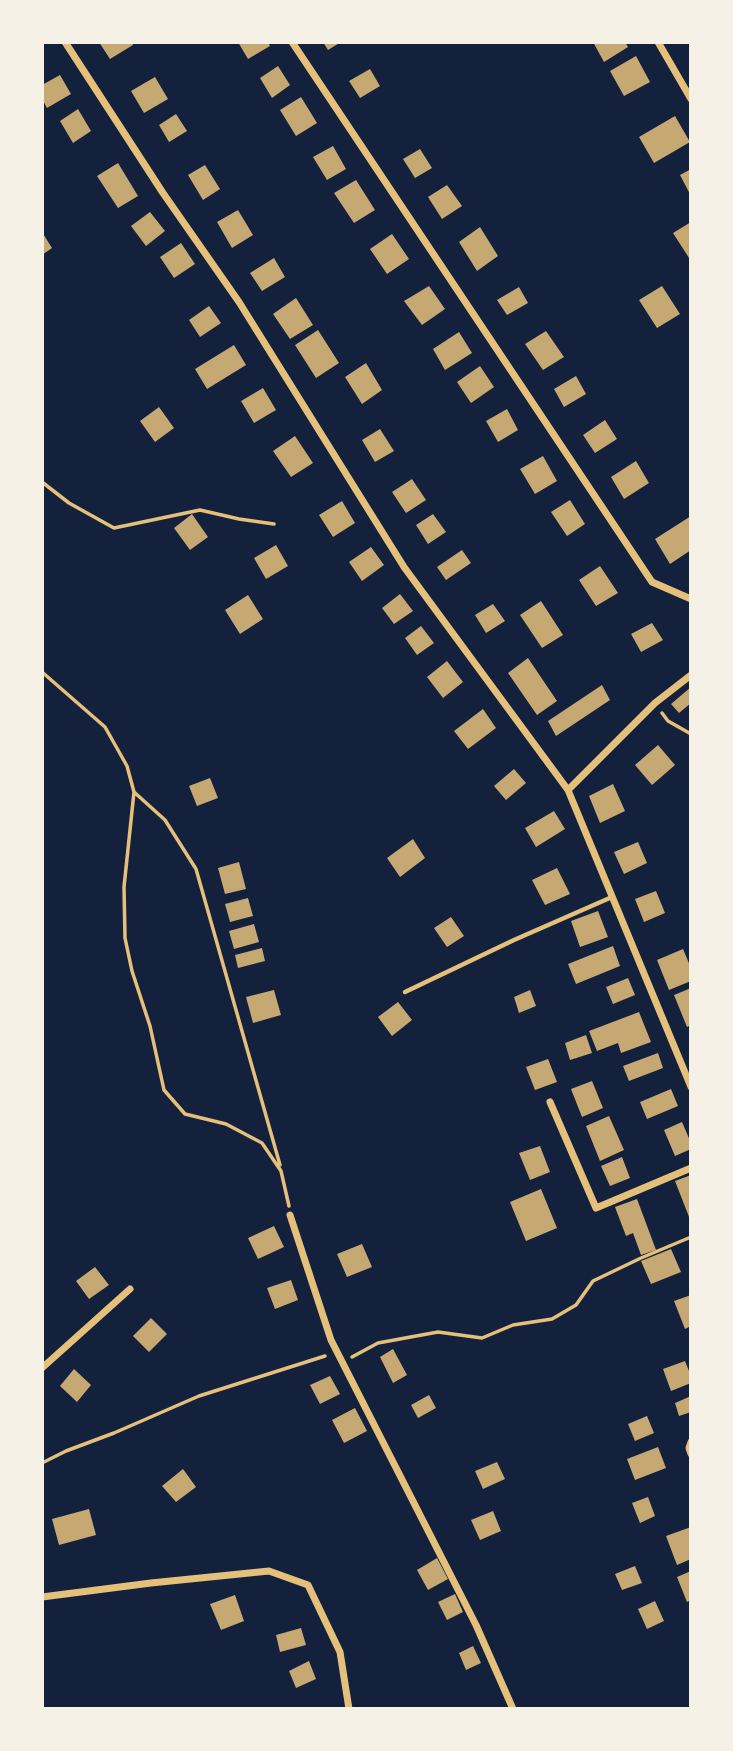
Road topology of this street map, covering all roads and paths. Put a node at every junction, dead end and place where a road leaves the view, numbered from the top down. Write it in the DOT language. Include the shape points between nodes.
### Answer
graph roads {
  1 [pos="65,42"];
  2 [pos="292,42"];
  3 [pos="658,42"];
  4 [pos="691,99"];
  5 [pos="42,482"];
  6 [pos="274,524"];
  7 [pos="691,599"];
  8 [pos="42,672"];
  9 [pos="691,675"];
  10 [pos="655,703"];
  11 [pos="691,734"];
  12 [pos="568,790"];
  13 [pos="134,792"];
  14 [pos="612,897"];
  15 [pos="405,992"];
  16 [pos="691,1087"];
  17 [pos="550,1102"];
  18 [pos="691,1168"];
  19 [pos="281,1171"];
  20 [pos="290,1215"];
  21 [pos="691,1237"];
  22 [pos="130,1289"];
  23 [pos="337,1352"];
  24 [pos="342,1363"];
  25 [pos="42,1368"];
  26 [pos="691,1442"];
  27 [pos="691,1454"];
  28 [pos="42,1464"];
  29 [pos="42,1597"];
  30 [pos="349,1709"];
  31 [pos="513,1709"];
  1 -- 12 [label="street" via="239,302 404,566"];
  2 -- 7 [label="street" via="652,582"];
  3 -- 4 [label="street"];
  5 -- 6 [label="path" via="114,528 200,510"];
  8 -- 13 [label="path" via="105,726 127,766"];
  9 -- 10 [label="street"];
  10 -- 11 [label="path" via="668,721"];
  10 -- 12 [label="street"];
  12 -- 14 [label="street"];
  13 -- 19 [label="path" via="165,820 196,869"];
  13 -- 19 [label="path" via="124,887 125,938 164,1090 185,1114 226,1124 262,1143"];
  14 -- 15 [label="lane"];
  14 -- 16 [label="street"];
  17 -- 18 [label="street" via="596,1208"];
  19 -- 20 [label="path"];
  20 -- 23 [label="street"];
  21 -- 24 [label="path" via="593,1281 576,1305 552,1319 513,1325 482,1338 438,1332 378,1343"];
  22 -- 25 [label="street"];
  23 -- 24 [label="street"];
  23 -- 28 [label="path" via="199,1396"];
  24 -- 31 [label="street"];
  26 -- 27 [label="street"];
  29 -- 30 [label="street" via="269,1571 308,1585 340,1652"];
}
